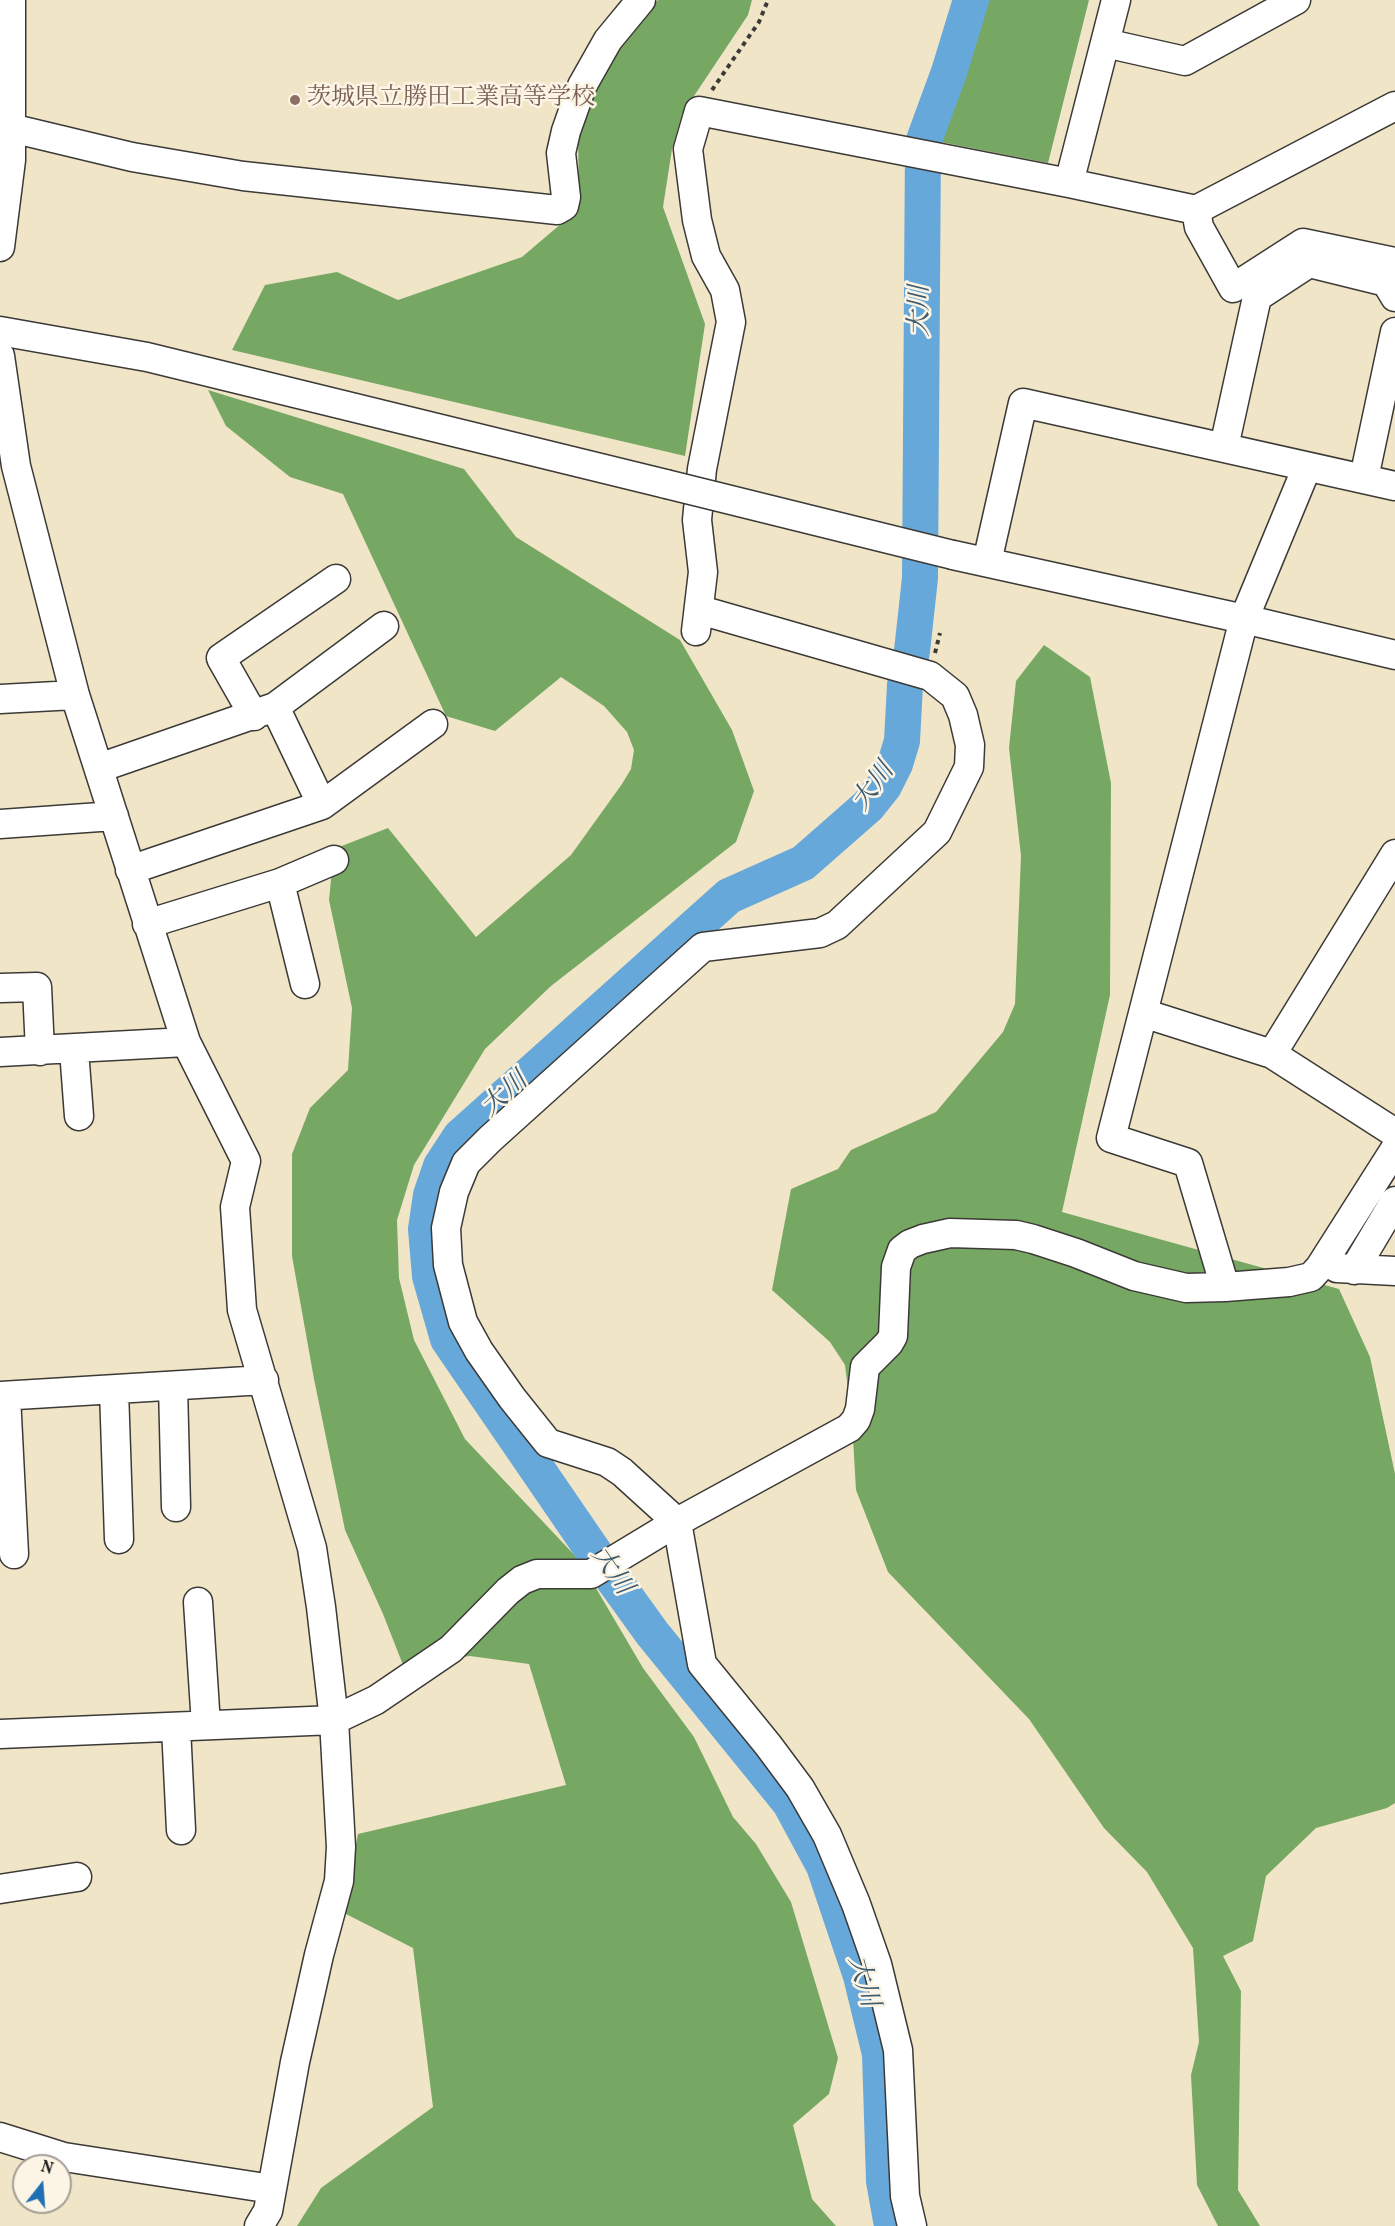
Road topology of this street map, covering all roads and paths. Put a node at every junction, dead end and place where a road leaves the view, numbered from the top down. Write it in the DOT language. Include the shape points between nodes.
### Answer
graph roads {
  1 [pos="11,0"];
  2 [pos="641,0"];
  3 [pos="768,0"];
  4 [pos="1116,0"];
  5 [pos="1296,0"];
  6 [pos="1105,43"];
  7 [pos="1395,106"];
  8 [pos="699,111"];
  9 [pos="6,128"];
  10 [pos="1070,183"];
  11 [pos="1196,210"];
  12 [pos="0,247"];
  13 [pos="1395,262"];
  14 [pos="1395,297"];
  15 [pos="0,331"];
  16 [pos="1395,332"];
  17 [pos="0,356"];
  18 [pos="1224,447"];
  19 [pos="1307,467"];
  20 [pos="1364,478"];
  21 [pos="1395,486"];
  22 [pos="987,562"];
  23 [pos="336,579"];
  24 [pos="1244,619"];
  25 [pos="384,626"];
  26 [pos="1395,655"];
  27 [pos="75,695"];
  28 [pos="0,699"];
  29 [pos="264,711"];
  30 [pos="433,724"];
  31 [pos="99,768"];
  32 [pos="322,805"];
  33 [pos="114,816"];
  34 [pos="0,824"];
  35 [pos="1395,854"];
  36 [pos="334,860"];
  37 [pos="130,870"];
  38 [pos="280,883"];
  39 [pos="147,924"];
  40 [pos="305,984"];
  41 [pos="0,988"];
  42 [pos="1143,1013"];
  43 [pos="186,1042"];
  44 [pos="74,1050"];
  45 [pos="40,1051"];
  46 [pos="0,1052"];
  47 [pos="1272,1054"];
  48 [pos="79,1116"];
  49 [pos="1395,1133"];
  50 [pos="1395,1149"];
  51 [pos="1395,1201"];
  52 [pos="1320,1267"];
  53 [pos="1354,1270"];
  54 [pos="1395,1270"];
  55 [pos="1225,1287"];
  56 [pos="264,1380"];
  57 [pos="172,1386"];
  58 [pos="114,1390"];
  59 [pos="3,1396"];
  60 [pos="176,1507"];
  61 [pos="677,1522"];
  62 [pos="120,1539"];
  63 [pos="14,1554"];
  64 [pos="198,1602"];
  65 [pos="334,1720"];
  66 [pos="206,1725"];
  67 [pos="176,1727"];
  68 [pos="0,1734"];
  69 [pos="181,1830"];
  70 [pos="77,1877"];
  71 [pos="0,1889"];
  72 [pos="0,2137"];
  73 [pos="270,2213"];
  74 [pos="912,2226"];
  1 -- 9 [label="street"];
  2 -- 9 [label="street" via="608,40 582,86 561,153 566,197 564,206 557,210 243,176 132,158"];
  3 -- 8 [label="path" via="759,22"];
  4 -- 6 [label="street"];
  5 -- 6 [label="street" via="1185,61"];
  6 -- 10 [label="street"];
  7 -- 11 [label="street"];
  8 -- 10 [label="street"];
  8 -- 61 [label="street" via="688,149 697,220 706,256 725,290 731,322 702,469 697,520 703,572 698,621 889,663 930,676 956,696 970,745 969,767 937,832 837,925 820,933 703,947 489,1139 466,1163 454,1192 446,1228 448,1265 463,1322 479,1351 548,1443 607,1462"];
  9 -- 12 [label="street" via="11,160"];
  10 -- 11 [label="street"];
  11 -- 13 [label="street" via="1199,227 1233,288 1303,243"];
  14 -- 18 [label="street" via="1386,282 1309,263 1257,297"];
  15 -- 22 [label="street, bridge" via="147,357"];
  16 -- 20 [label="street"];
  17 -- 27 [label="street" via="16,466"];
  18 -- 19 [label="street"];
  18 -- 22 [label="street" via="1023,403"];
  19 -- 20 [label="street"];
  19 -- 24 [label="street"];
  20 -- 21 [label="street"];
  22 -- 24 [label="street"];
  23 -- 29 [label="street" via="221,658"];
  24 -- 26 [label="street"];
  24 -- 42 [label="street"];
  25 -- 29 [label="street"];
  27 -- 28 [label="street"];
  27 -- 31 [label="street"];
  29 -- 31 [label="street"];
  29 -- 32 [label="street"];
  30 -- 32 [label="street"];
  31 -- 33 [label="street"];
  32 -- 37 [label="street"];
  33 -- 34 [label="street"];
  33 -- 37 [label="street"];
  35 -- 47 [label="street"];
  36 -- 38 [label="street"];
  37 -- 39 [label="street"];
  38 -- 39 [label="street"];
  38 -- 40 [label="street"];
  39 -- 43 [label="street"];
  41 -- 45 [label="street" via="37,987"];
  42 -- 47 [label="street"];
  42 -- 55 [label="street" via="1111,1138 1188,1163"];
  43 -- 44 [label="street"];
  43 -- 56 [label="street" via="246,1161 235,1207 242,1310"];
  44 -- 45 [label="street"];
  44 -- 48 [label="street"];
  45 -- 46 [label="street"];
  47 -- 49 [label="street"];
  50 -- 52 [label="street"];
  51 -- 53 [label="street"];
  52 -- 53 [label="street"];
  52 -- 55 [label="street" via="1311,1277 1289,1282"];
  53 -- 54 [label="street"];
  55 -- 61 [label="street" via="1164,1284 1016,1235 950,1233 916,1242 898,1257 893,1336 864,1367 856,1420 849,1428"];
  56 -- 57 [label="street"];
  56 -- 65 [label="street" via="312,1548"];
  57 -- 58 [label="street"];
  57 -- 60 [label="street"];
  58 -- 59 [label="street"];
  58 -- 62 [label="street"];
  59 -- 63 [label="street"];
  61 -- 65 [label="street" via="591,1574 537,1574 522,1580 451,1649 376,1700"];
  61 -- 74 [label="street" via="702,1664 800,1788 827,1835 873,1954 897,2050 905,2196"];
  64 -- 66 [label="street"];
  65 -- 66 [label="street"];
  65 -- 73 [label="street" via="341,1847 339,1881 295,2062"];
  66 -- 67 [label="street"];
  67 -- 68 [label="street"];
  67 -- 69 [label="street"];
  70 -- 71 [label="street"];
  72 -- 73 [label="street"];
}
